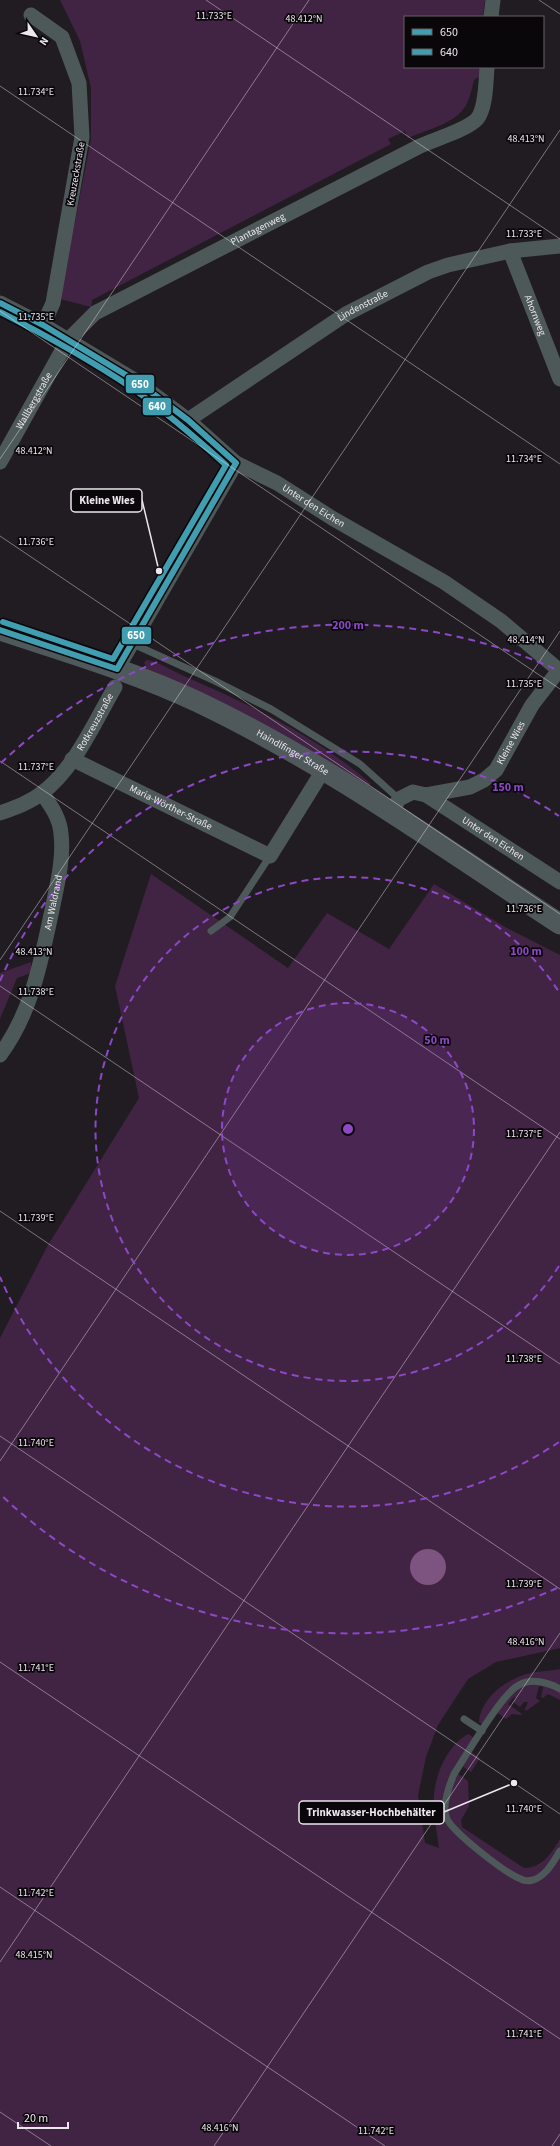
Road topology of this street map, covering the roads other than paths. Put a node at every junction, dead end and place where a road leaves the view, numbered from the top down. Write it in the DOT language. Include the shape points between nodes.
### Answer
graph roads {
  1 [pos="493,0"];
  2 [pos="31,15"];
  3 [pos="491,16"];
  4 [pos="487,68"];
  5 [pos="560,246"];
  6 [pos="510,251"];
  7 [pos="0,303"];
  8 [pos="43,325"];
  9 [pos="68,340"];
  10 [pos="560,379"];
  11 [pos="188,420"];
  12 [pos="0,462"];
  13 [pos="236,463"];
  14 [pos="0,630"];
  15 [pos="133,644"];
  16 [pos="560,670"];
  17 [pos="116,678"];
  18 [pos="72,759"];
  19 [pos="324,769"];
  20 [pos="42,794"];
  21 [pos="426,795"];
  22 [pos="395,806"];
  23 [pos="0,813"];
  24 [pos="270,856"];
  25 [pos="560,882"];
  26 [pos="560,924"];
  27 [pos="211,931"];
  28 [pos="0,1055"];
  29 [pos="560,1689"];
  30 [pos="464,1719"];
  31 [pos="482,1731"];
  32 [pos="560,1851"];
  1 -- 3 [label="street"];
  2 -- 8 [label="street, Kreuzeckstraße" via="62,37 79,83 82,137 53,303"];
  4 -- 9 [label="street, Plantagenweg" via="481,111 477,119 469,125 420,146 95,313"];
  5 -- 6 [label="street, Lindenstraße"];
  6 -- 10 [label="street, Ahornweg"];
  6 -- 11 [label="street, Lindenstraße" via="448,265 371,300 346,314"];
  7 -- 8 [label="street"];
  8 -- 9 [label="street"];
  9 -- 11 [label="street, Unter den Eichen" via="136,381"];
  9 -- 12 [label="street, Wallbergstraße"];
  11 -- 13 [label="street, Unter den Eichen"];
  13 -- 15 [label="street"];
  13 -- 16 [label="street, Unter den Eichen" via="277,483 332,518 444,582 501,621"];
  14 -- 17 [label="street, Haindlfinger Straße"];
  15 -- 17 [label="street"];
  15 -- 22 [label="lane" via="215,681 277,713 360,764"];
  16 -- 21 [label="street, Kleine Wies" via="532,705 496,770 470,787"];
  17 -- 18 [label="street, Rotkreuzstraße"];
  17 -- 19 [label="street, Haindlfinger Straße" via="199,702"];
  18 -- 20 [label="street, Rotkreuzstraße"];
  18 -- 24 [label="street, Maria-Wörther-Straße"];
  19 -- 22 [label="street, Haindlfinger Straße"];
  19 -- 24 [label="street"];
  20 -- 23 [label="street, Rotkreuzstraße"];
  20 -- 28 [label="street, Am Waldrand" via="56,814 62,851 41,964 33,991 16,1032"];
  21 -- 22 [label="street, Kleine Wies" via="413,792"];
  21 -- 25 [label="street, Unter den Eichen"];
  22 -- 26 [label="street, Haindlfinger Straße"];
  24 -- 27 [label="lane" via="230,917"];
  29 -- 31 [label="lane" via="543,1682 520,1684 508,1693"];
  30 -- 31 [label="lane"];
  31 -- 32 [label="lane" via="450,1784 446,1818 459,1834 520,1879 533,1880 542,1876"];
}
